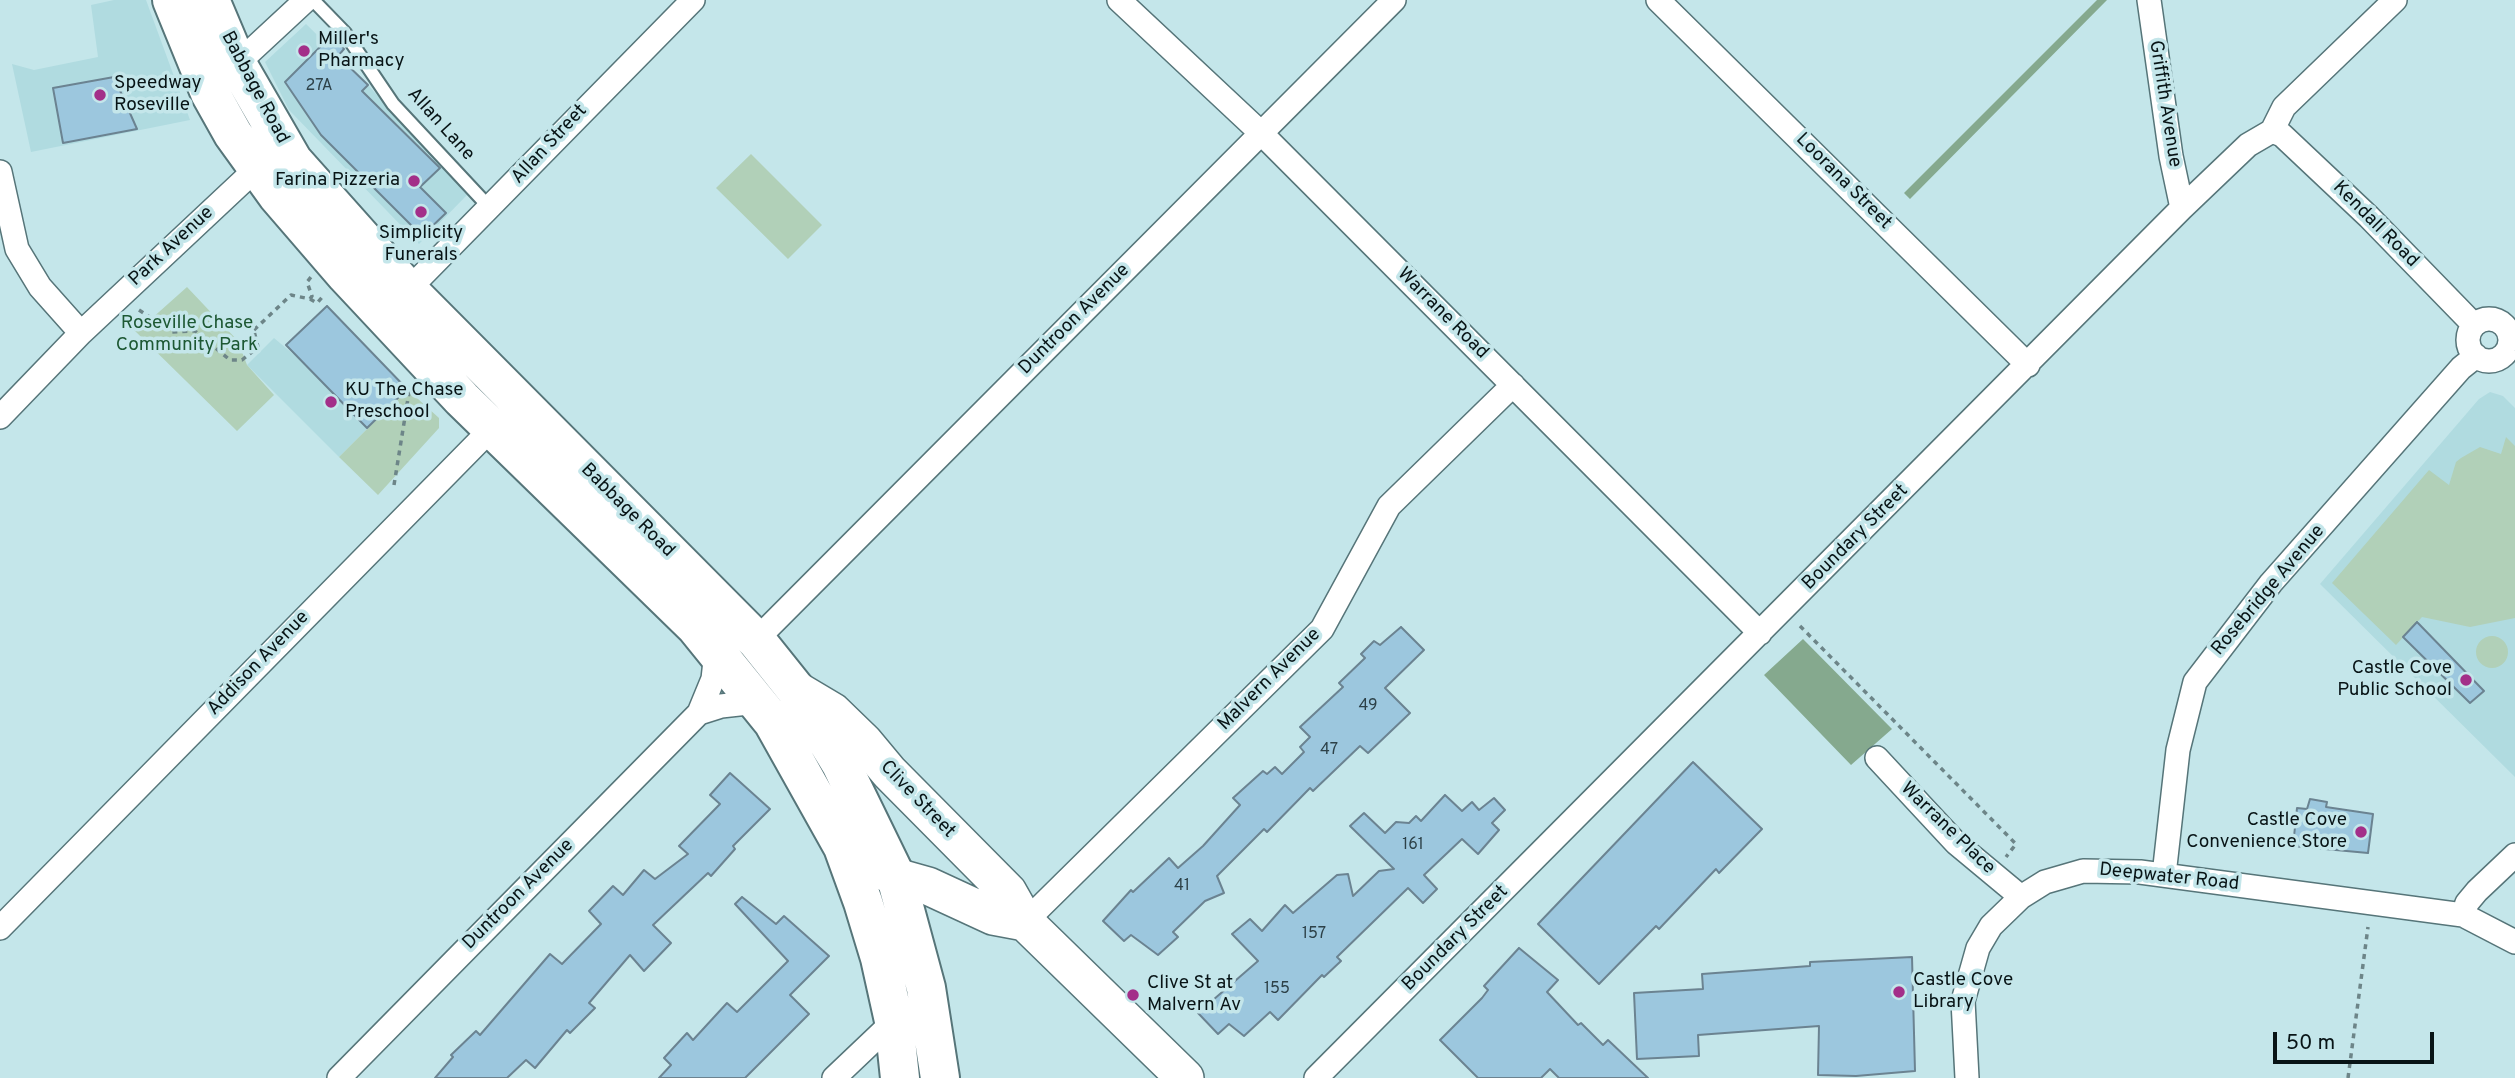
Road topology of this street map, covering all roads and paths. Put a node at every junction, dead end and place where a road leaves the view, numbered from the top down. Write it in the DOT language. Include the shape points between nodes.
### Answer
graph roads {
  1 [pos="172,0"];
  2 [pos="210,0"];
  3 [pos="306,0"];
  4 [pos="313,0"];
  5 [pos="693,0"];
  6 [pos="1119,0"];
  7 [pos="1394,0"];
  8 [pos="1658,0"];
  9 [pos="2149,0"];
  10 [pos="2395,0"];
  11 [pos="237,64"];
  12 [pos="2272,131"];
  13 [pos="1261,133"];
  14 [pos="256,169"];
  15 [pos="0,172"];
  16 [pos="490,208"];
  17 [pos="2182,208"];
  18 [pos="313,274"];
  19 [pos="408,290"];
  20 [pos="322,297"];
  21 [pos="310,299"];
  22 [pos="139,310"];
  23 [pos="2509,320"];
  24 [pos="2474,325"];
  25 [pos="81,333"];
  26 [pos="2476,356"];
  27 [pos="2509,361"];
  28 [pos="2028,365"];
  29 [pos="412,381"];
  30 [pos="1513,385"];
  31 [pos="519,401"];
  32 [pos="0,417"];
  33 [pos="492,428"];
  34 [pos="394,485"];
  35 [pos="1800,626"];
  36 [pos="1760,633"];
  37 [pos="756,640"];
  38 [pos="716,652"];
  39 [pos="796,690"];
  40 [pos="757,702"];
  41 [pos="699,713"];
  42 [pos="1877,758"];
  43 [pos="2016,844"];
  44 [pos="843,848"];
  45 [pos="2515,855"];
  46 [pos="2164,875"];
  47 [pos="896,877"];
  48 [pos="2021,897"];
  49 [pos="2463,915"];
  50 [pos="1026,922"];
  51 [pos="2368,927"];
  52 [pos="0,928"];
  53 [pos="2515,942"];
  54 [pos="894,1021"];
  55 [pos="339,1078"];
  56 [pos="834,1078"];
  57 [pos="900,1078"];
  58 [pos="940,1078"];
  59 [pos="1185,1078"];
  60 [pos="1316,1078"];
  61 [pos="1967,1078"];
  62 [pos="2348,1078"];
  1 -- 14 [label="highway, Babbage Road" via="210,93"];
  2 -- 11 [label="highway, Babbage Road"];
  3 -- 11 [label="street"];
  4 -- 16 [label="lane, Allan Lane" via="345,33 393,104"];
  5 -- 16 [label="street, Allan Street"];
  6 -- 13 [label="street, Warrane Road"];
  7 -- 13 [label="street, Duntroon Avenue"];
  8 -- 28 [label="street, Loorana Street"];
  9 -- 17 [label="street, Griffith Avenue"];
  10 -- 12 [label="street, Boundary Street" via="2284,107"];
  11 -- 19 [label="highway, Babbage Road" via="293,161"];
  12 -- 17 [label="street, Boundary Street" via="2248,145"];
  12 -- 24 [label="street, Kendall Road" via="2283,135 2369,217"];
  13 -- 30 [label="street, Warrane Road"];
  13 -- 37 [label="street, Duntroon Avenue"];
  14 -- 25 [label="street, Park Avenue"];
  14 -- 33 [label="highway, Babbage Road" via="346,275"];
  15 -- 25 [label="street" via="17,249 40,287"];
  16 -- 19 [label="street, Allan Street"];
  17 -- 28 [label="street, Boundary Street"];
  18 -- 21 [label="path" via="307,282"];
  19 -- 31 [label="highway, Babbage Road"];
  20 -- 21 [label="path" via="317,303"];
  21 -- 22 [label="path" via="292,295 254,328 258,347 242,360 230,359 195,331 172,332"];
  23 -- 24 [label="street" via="2485,319"];
  23 -- 27 [label="street"];
  24 -- 26 [label="street" via="2468,338"];
  25 -- 32 [label="street, Park Avenue"];
  26 -- 27 [label="street"];
  26 -- 46 [label="street, Rosebridge Avenue" via="2271,583 2195,682 2178,750"];
  28 -- 36 [label="street, Boundary Street"];
  29 -- 34 [label="path"];
  30 -- 36 [label="street, Warrane Road"];
  30 -- 50 [label="street, Malvern Avenue" via="1389,506 1322,629"];
  31 -- 33 [label="street, Addison Avenue"];
  31 -- 37 [label="highway, Babbage Road"];
  33 -- 38 [label="highway, Babbage Road" via="642,573"];
  33 -- 52 [label="street, Addison Avenue"];
  35 -- 43 [label="path"];
  36 -- 60 [label="street, Boundary Street"];
  37 -- 39 [label="highway, Babbage Road"];
  38 -- 40 [label="highway, Babbage Road"];
  38 -- 41 [label="street, Duntroon Avenue" via="713,679"];
  39 -- 47 [label="highway, Babbage Road" via="848,775"];
  39 -- 50 [label="main road, Clive Street" via="834,712 864,742 1008,892"];
  40 -- 41 [label="street"];
  40 -- 44 [label="highway, Babbage Road"];
  41 -- 55 [label="street, Duntroon Avenue"];
  42 -- 48 [label="street, Warrane Place" via="1956,843"];
  44 -- 47 [label="main road"];
  44 -- 54 [label="highway, Babbage Road" via="880,958"];
  45 -- 49 [label="street" via="2477,891"];
  46 -- 48 [label="street, Deepwater Road" via="2083,871 2045,883"];
  46 -- 49 [label="street, Deepwater Road"];
  47 -- 50 [label="main road" via="929,886 993,916"];
  47 -- 58 [label="highway, Babbage Road" via="926,988"];
  48 -- 61 [label="street, Deepwater Road" via="1991,926 1969,974 1963,1001"];
  49 -- 53 [label="street, Deepwater Road"];
  50 -- 59 [label="main road, Clive Street"];
  51 -- 62 [label="path"];
  54 -- 56 [label="street"];
  54 -- 57 [label="highway, Babbage Road"];
}
